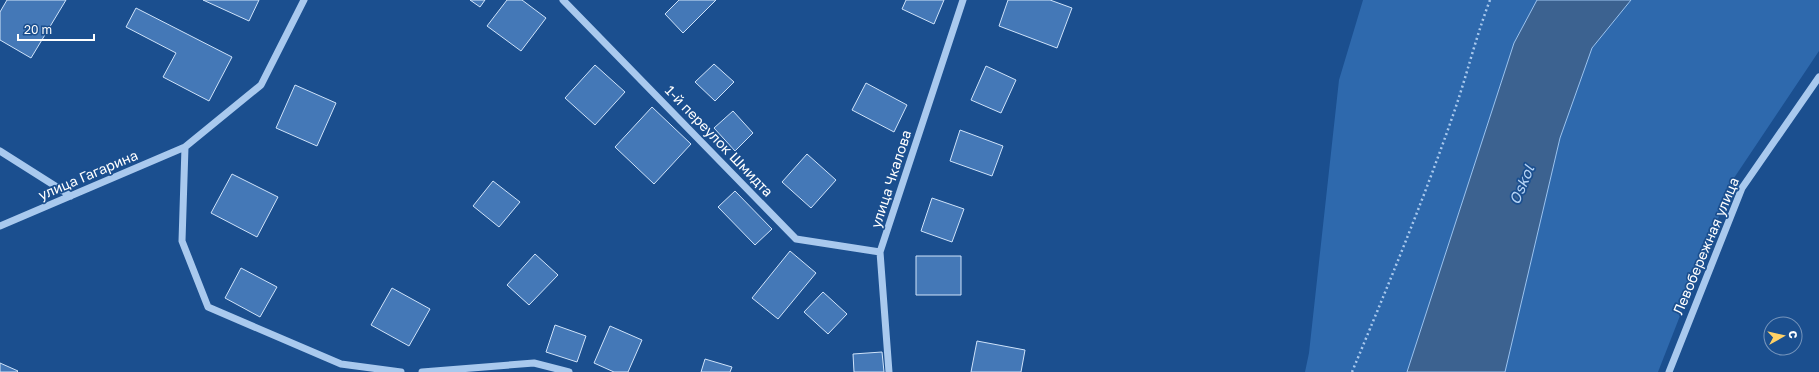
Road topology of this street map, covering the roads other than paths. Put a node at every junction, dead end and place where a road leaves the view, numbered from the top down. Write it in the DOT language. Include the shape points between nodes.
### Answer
graph roads {
  1 [pos="304,0"];
  2 [pos="563,0"];
  3 [pos="963,0"];
  4 [pos="1819,77"];
  5 [pos="186,148"];
  6 [pos="0,151"];
  7 [pos="71,196"];
  8 [pos="0,226"];
  9 [pos="880,252"];
  10 [pos="401,372"];
  11 [pos="422,372"];
  12 [pos="569,372"];
  13 [pos="889,372"];
  14 [pos="1669,372"];
  1 -- 5 [label="street, улица Гагарина" via="261,84"];
  2 -- 9 [label="street, 1-й переулок Шмидта" via="796,239"];
  3 -- 9 [label="street, улица Чкалова"];
  4 -- 14 [label="street, Левобережная улица" via="1742,188"];
  5 -- 7 [label="street, улица Гагарина"];
  5 -- 10 [label="street" via="182,241 208,307 341,364"];
  6 -- 7 [label="street"];
  7 -- 8 [label="street, улица Гагарина"];
  9 -- 13 [label="street, улица Чкалова"];
  11 -- 12 [label="street" via="534,363"];
}
